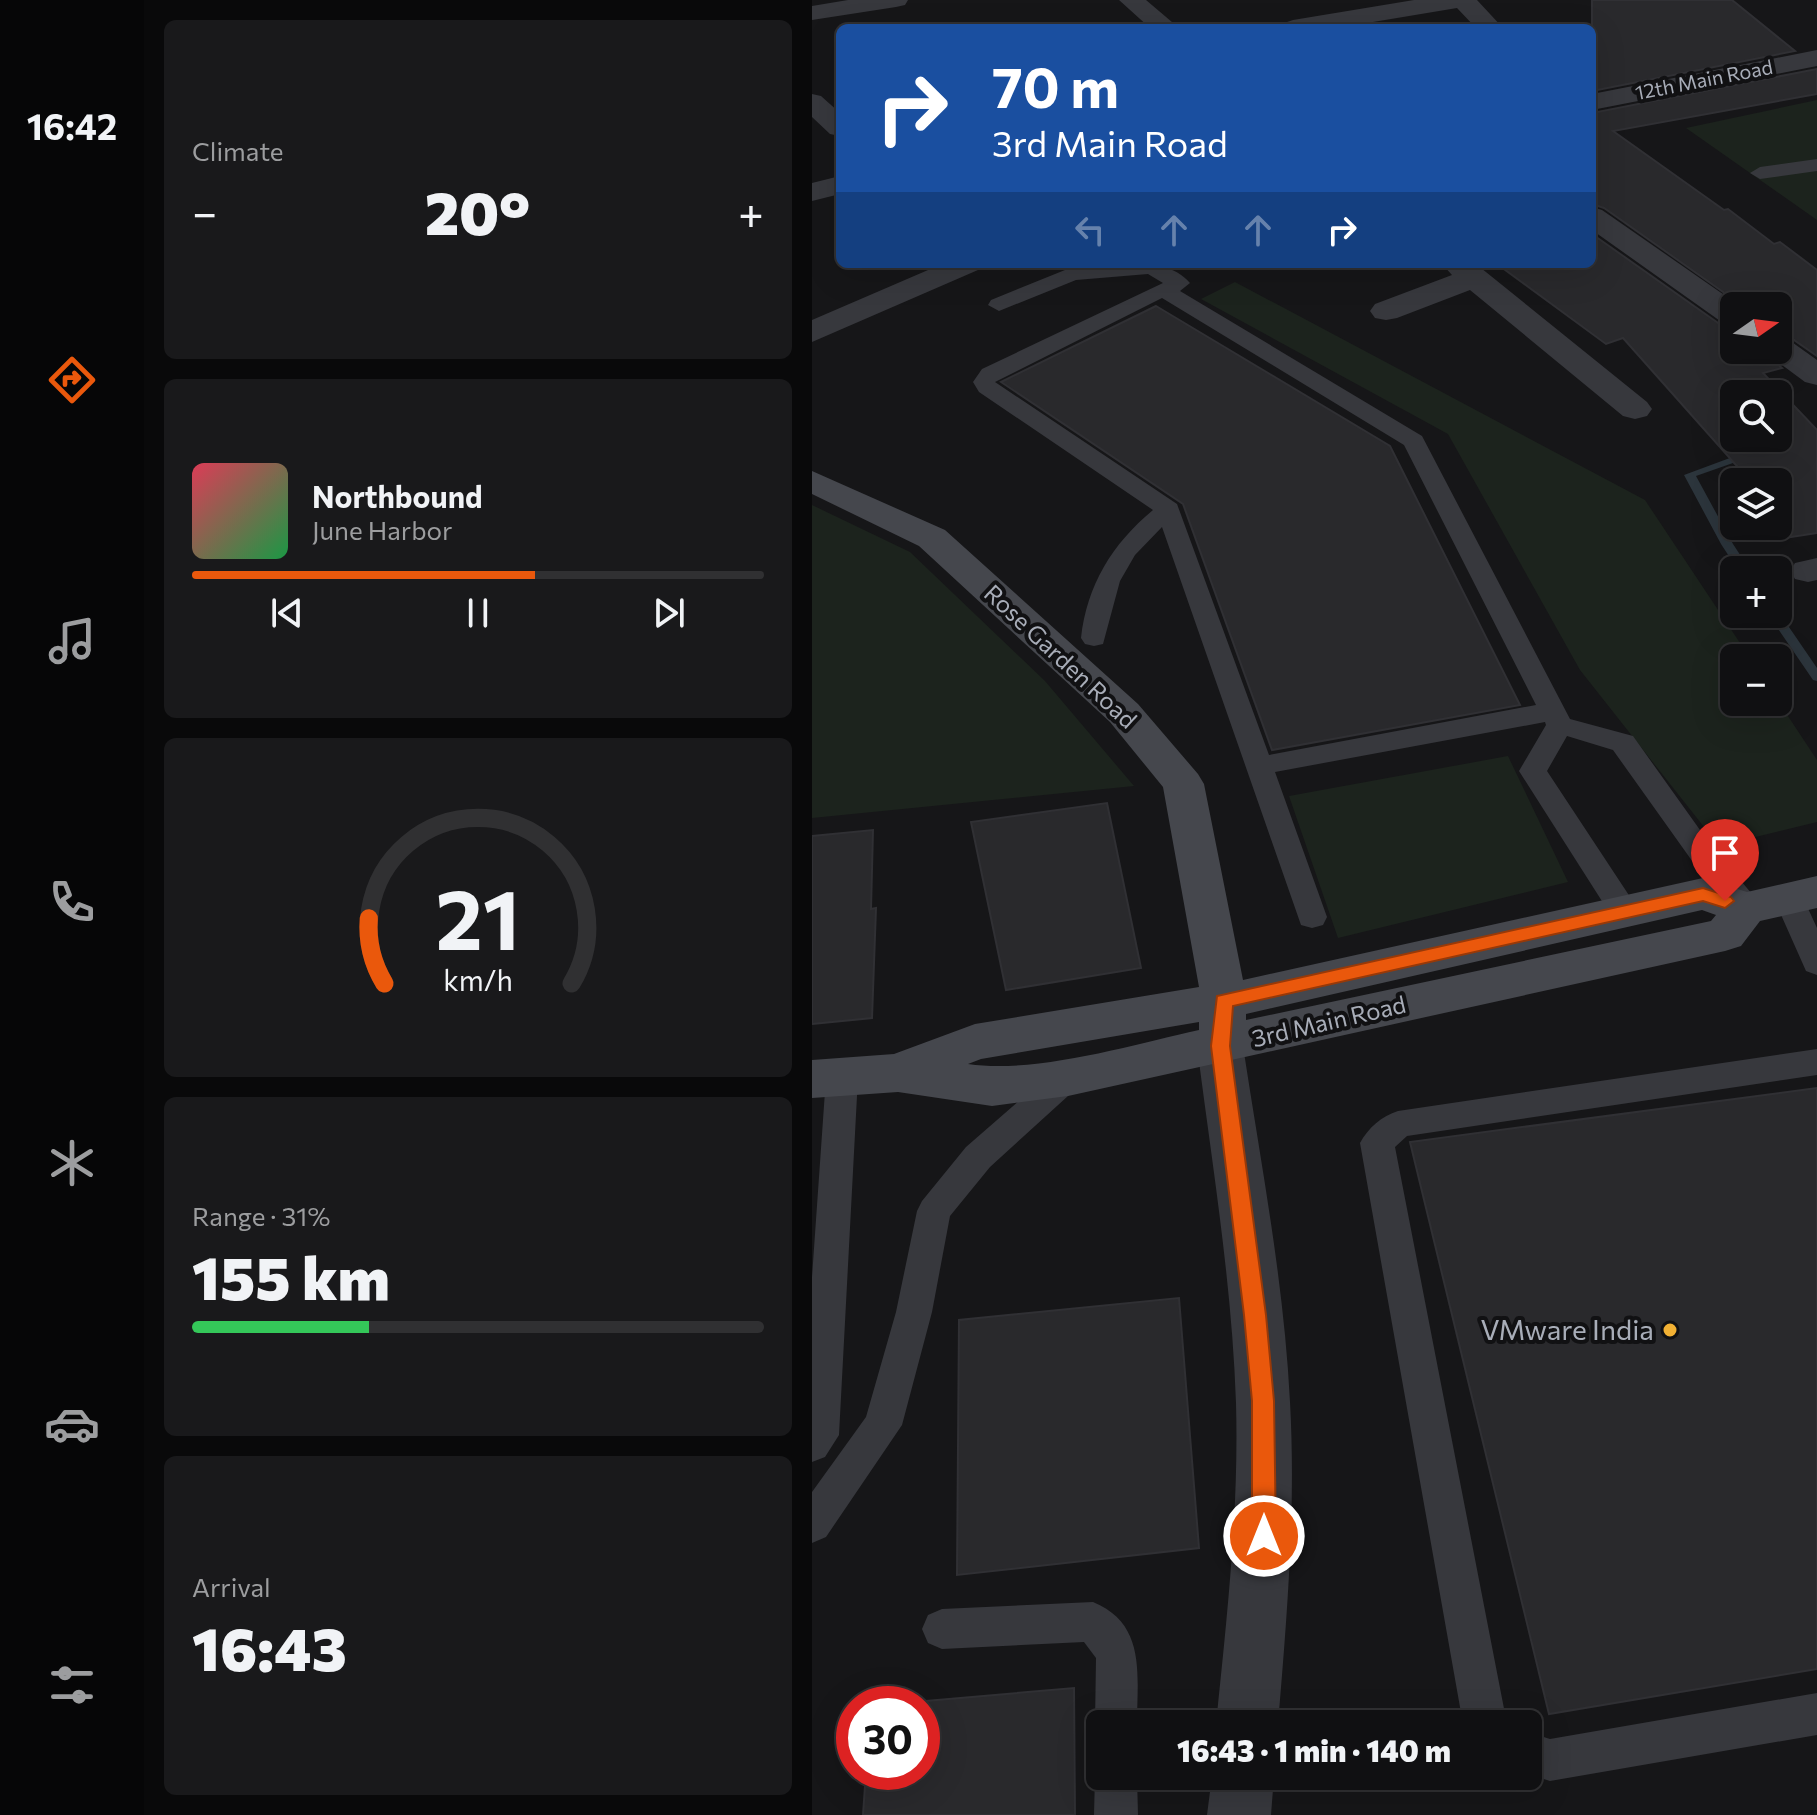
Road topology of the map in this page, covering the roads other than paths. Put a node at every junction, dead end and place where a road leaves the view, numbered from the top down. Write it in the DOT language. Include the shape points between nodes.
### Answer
graph roads {
  1 [pos="896,0"];
  2 [pos="1131,0"];
  3 [pos="1460,0"];
  4 [pos="812,13"];
  5 [pos="1161,24"];
  6 [pos="1317,24"];
  7 [pos="1486,24"];
  8 [pos="1817,58"];
  9 [pos="1596,101"];
  10 [pos="812,102"];
  11 [pos="834,137"];
  12 [pos="1817,165"];
  13 [pos="1760,173"];
  14 [pos="836,186"];
  15 [pos="812,192"];
  16 [pos="1596,219"];
  17 [pos="925,268"];
  18 [pos="958,268"];
  19 [pos="1465,271"];
  20 [pos="1163,290"];
  21 [pos="999,305"];
  22 [pos="1720,306"];
  23 [pos="1386,311"];
  24 [pos="812,316"];
  25 [pos="812,332"];
  26 [pos="1792,357"];
  27 [pos="1817,375"];
  28 [pos="1635,409"];
  29 [pos="812,481"];
  30 [pos="1168,509"];
  31 [pos="1094,638"];
  32 [pos="1556,718"];
  33 [pos="1258,766"];
  34 [pos="1784,900"];
  35 [pos="1625,912"];
  36 [pos="1312,917"];
  37 [pos="1817,963"];
  38 [pos="1222,1023"];
  39 [pos="1817,1062"];
  40 [pos="898,1073"];
  41 [pos="1068,1077"];
  42 [pos="827,1078"];
  43 [pos="812,1445"];
  44 [pos="812,1524"];
  45 [pos="942,1629"];
  46 [pos="1116,1710"];
  47 [pos="1248,1710"];
  48 [pos="1481,1710"];
  49 [pos="1817,1714"];
  50 [pos="1542,1757"];
  51 [pos="1116,1790"];
  52 [pos="1242,1790"];
  53 [pos="1116,1815"];
  54 [pos="1239,1815"];
  1 -- 4 [label="street"];
  2 -- 5 [label="street"];
  3 -- 6 [label="street"];
  3 -- 7 [label="street"];
  8 -- 9 [label="street, 12th Main Road"];
  10 -- 11 [label="street"];
  12 -- 13 [label="lane"];
  14 -- 15 [label="street"];
  16 -- 22 [label="street"];
  17 -- 24 [label="street"];
  18 -- 25 [label="street"];
  19 -- 23 [label="street"];
  19 -- 28 [label="street"];
  20 -- 21 [label="lane" via="1180,283 1151,268 1072,274"];
  20 -- 30 [label="lane" via="990,374 984,382"];
  20 -- 32 [label="lane" via="1414,441"];
  26 -- 27 [label="street"];
  29 -- 38 [label="street, Rose Garden Road" via="932,538 1124,713 1183,784"];
  30 -- 31 [label="lane" via="1127,546 1113,567 1096,614"];
  30 -- 33 [label="lane"];
  32 -- 33 [label="lane"];
  32 -- 34 [label="lane" via="1623,743 1700,851"];
  32 -- 35 [label="lane" via="1533,771"];
  33 -- 36 [label="lane"];
  34 -- 35 [label="street, 3rd Main Road" via="1703,894"];
  34 -- 37 [label="lane"];
  34 -- 38 [label="street, 3rd Main Road" via="1725,934"];
  35 -- 38 [label="street, 3rd Main Road"];
  38 -- 40 [label="street, 3rd Main Road" via="975,1042"];
  38 -- 41 [label="street, 3rd Main Road"];
  38 -- 47 [label="street, Rose Garden Road" via="1263,1401 1264,1536"];
  39 -- 48 [label="lane" via="1398,1124 1377,1143"];
  40 -- 41 [label="street, 3rd Main Road" via="992,1087"];
  40 -- 42 [label="street, 3rd Main Road"];
  41 -- 44 [label="lane" via="978,1157 934,1211 883,1425"];
  42 -- 43 [label="lane" via="820,1435"];
  45 -- 46 [label="lane" via="1093,1622 1117,1651"];
  49 -- 50 [label="lane"];
  51 -- 53 [label="lane"];
  52 -- 54 [label="street"];
}
